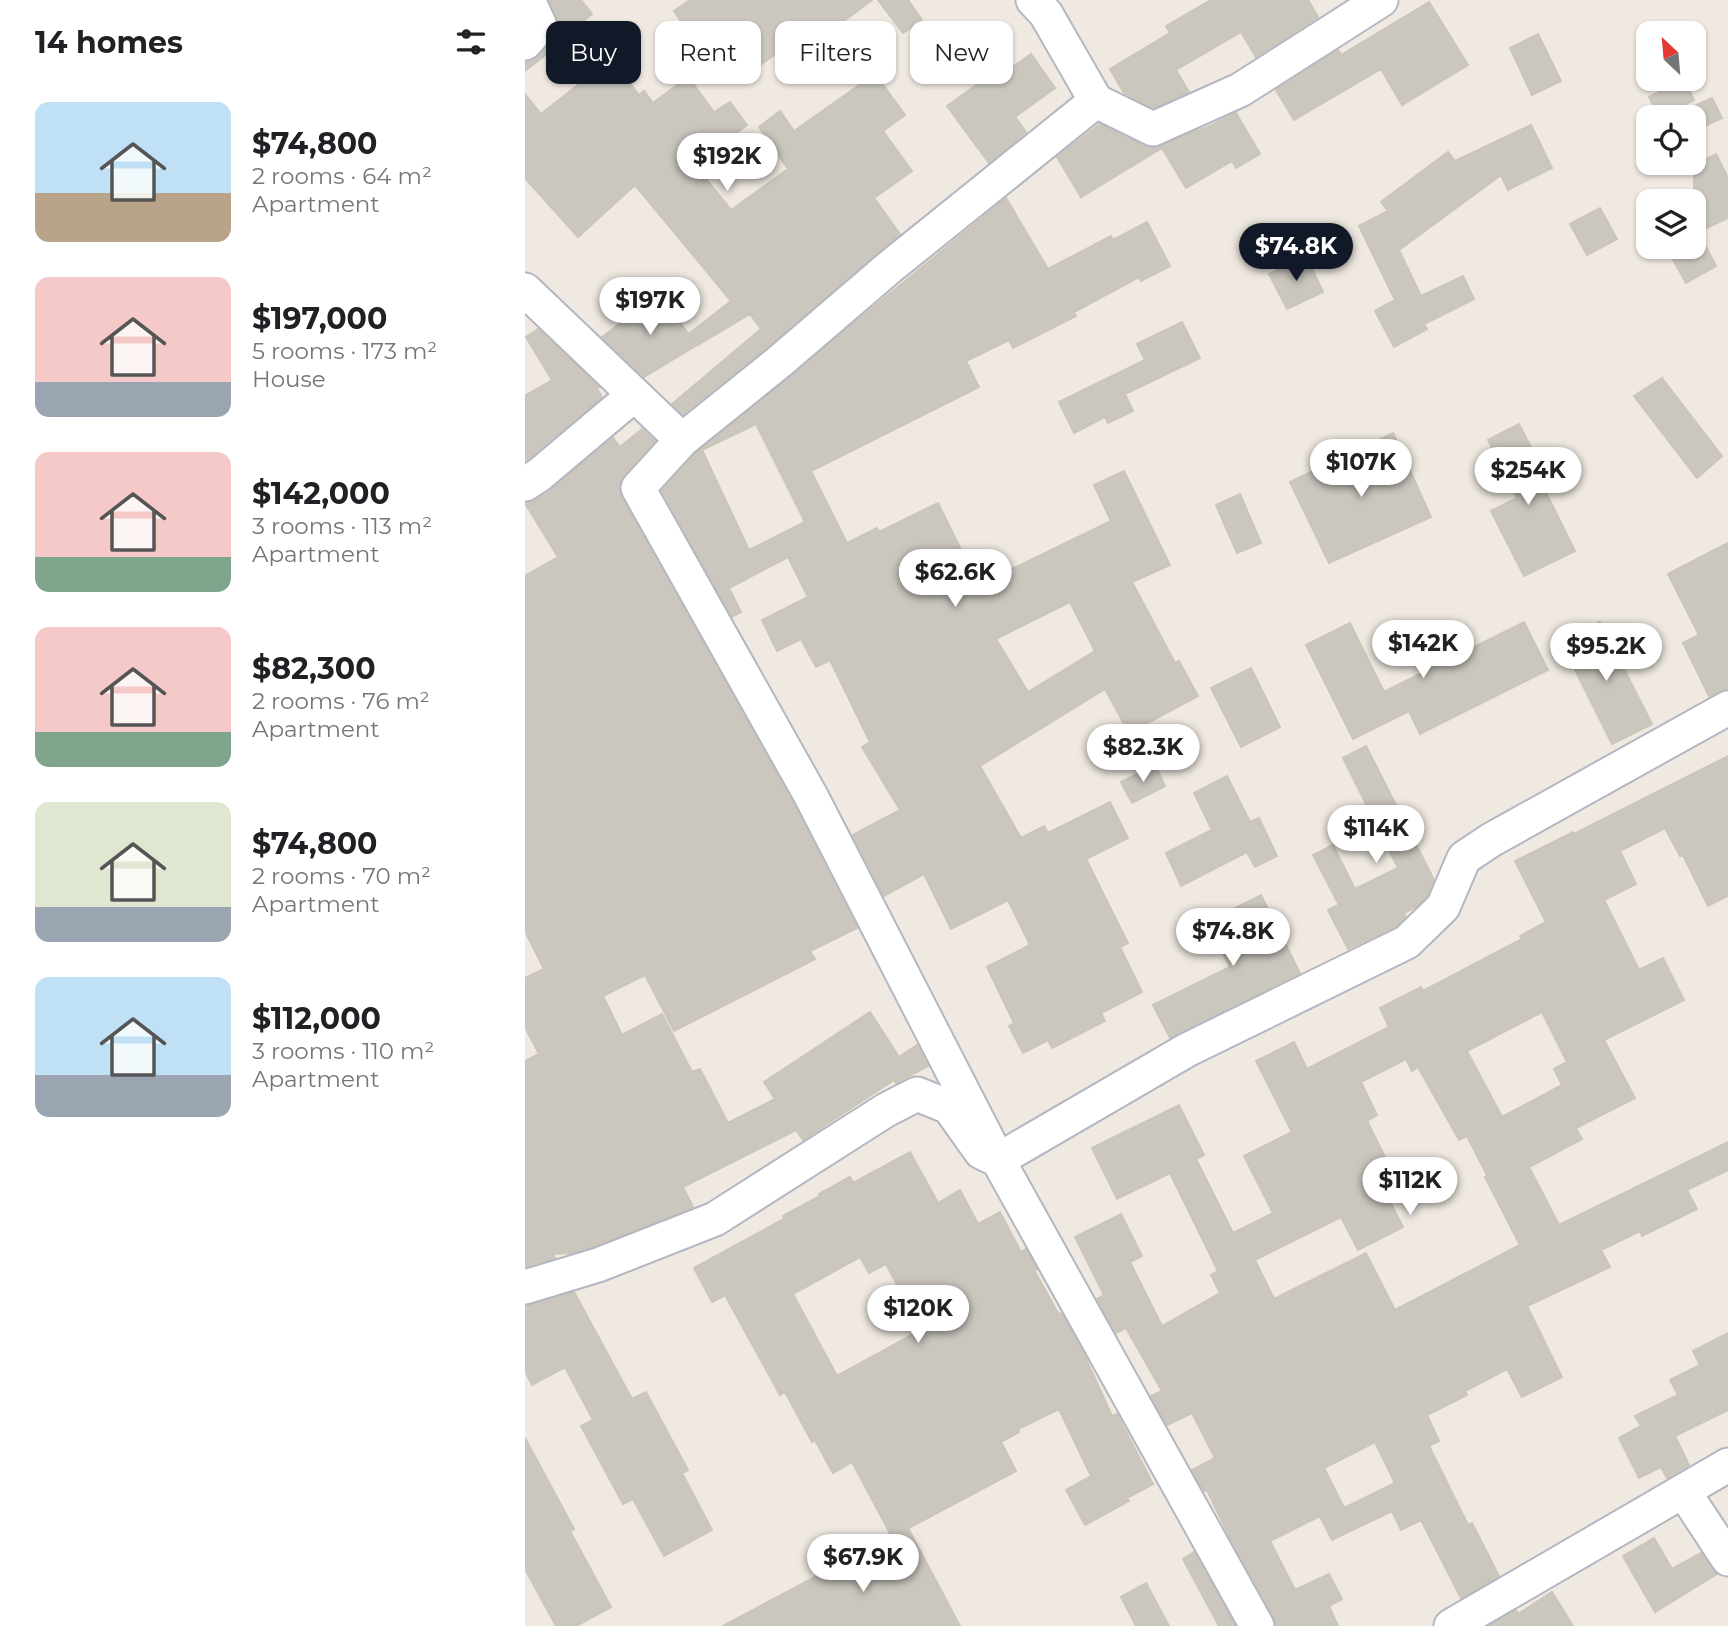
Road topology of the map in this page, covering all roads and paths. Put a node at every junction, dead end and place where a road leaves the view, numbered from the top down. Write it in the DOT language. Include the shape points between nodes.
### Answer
graph roads {
  1 [pos="1033,0"];
  2 [pos="1381,0"];
  3 [pos="531,1"];
  4 [pos="525,43"];
  5 [pos="1096,101"];
  6 [pos="525,289"];
  7 [pos="634,395"];
  8 [pos="682,440"];
  9 [pos="525,484"];
  10 [pos="1728,708"];
  11 [pos="998,1160"];
  12 [pos="525,1287"];
  13 [pos="1728,1465"];
  14 [pos="1684,1492"];
  15 [pos="1728,1559"];
  16 [pos="1257,1626"];
  17 [pos="1451,1626"];
  1 -- 5 [label="street" via="1046,14"];
  2 -- 5 [label="street" via="1240,90 1153,129"];
  3 -- 4 [label="street" via="540,26"];
  5 -- 8 [label="street"];
  6 -- 7 [label="street"];
  7 -- 8 [label="street"];
  7 -- 9 [label="street"];
  8 -- 11 [label="street" via="638,488 811,796"];
  10 -- 11 [label="street" via="1464,858 1443,908 1407,942 1187,1050"];
  11 -- 12 [label="street" via="981,1152 949,1107 917,1094 715,1219 599,1265"];
  11 -- 16 [label="street"];
  13 -- 14 [label="street"];
  14 -- 15 [label="street"];
  14 -- 17 [label="street"];
}
